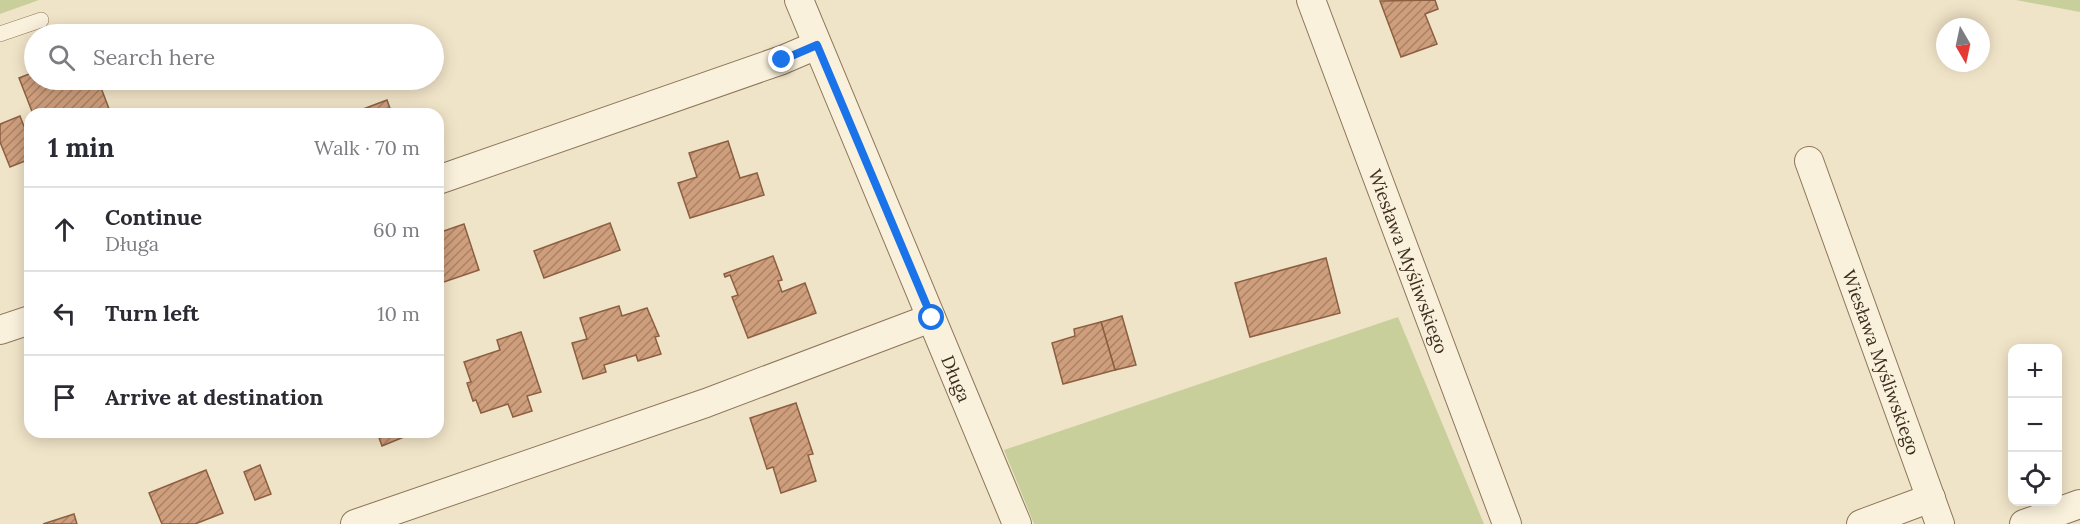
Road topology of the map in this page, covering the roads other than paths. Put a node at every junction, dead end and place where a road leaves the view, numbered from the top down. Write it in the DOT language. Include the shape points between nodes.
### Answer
graph roads {
  1 [pos="799,0"];
  2 [pos="1311,0"];
  3 [pos="41,20"];
  4 [pos="29,24"];
  5 [pos="24,26"];
  6 [pos="0,34"];
  7 [pos="817,45"];
  8 [pos="1809,161"];
  9 [pos="444,178"];
  10 [pos="932,318"];
  11 [pos="24,322"];
  12 [pos="0,330"];
  13 [pos="2080,504"];
  14 [pos="1935,511"];
  15 [pos="355,524"];
  16 [pos="1017,524"];
  17 [pos="1507,524"];
  18 [pos="1861,524"];
  19 [pos="2024,524"];
  1 -- 7 [label="street, Długa"];
  2 -- 17 [label="street, Wiesława Myśliwskiego"];
  3 -- 4 [label="lane"];
  5 -- 6 [label="lane"];
  7 -- 9 [label="street"];
  7 -- 10 [label="street, Długa"];
  8 -- 14 [label="street, Wiesława Myśliwskiego"];
  10 -- 15 [label="street" via="706,403"];
  10 -- 16 [label="street, Długa"];
  11 -- 12 [label="street"];
  13 -- 19 [label="street"];
  14 -- 18 [label="street, Wiesława Myśliwskiego"];
}
